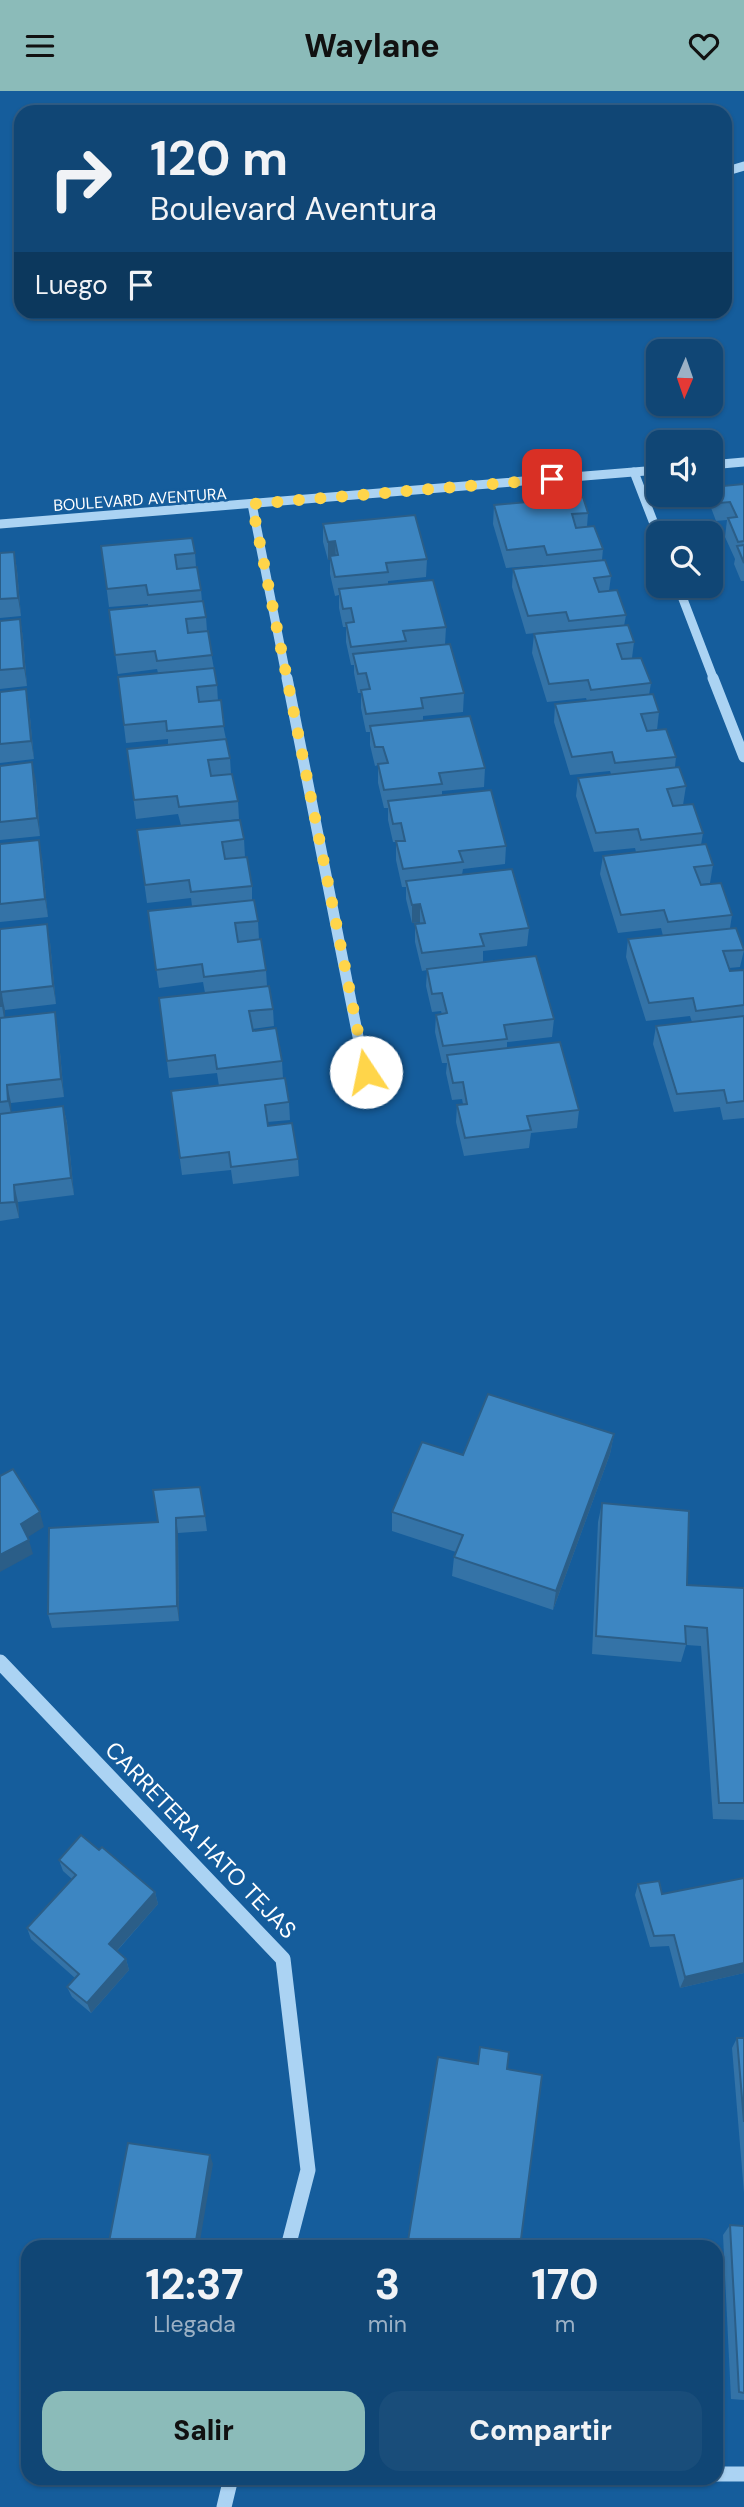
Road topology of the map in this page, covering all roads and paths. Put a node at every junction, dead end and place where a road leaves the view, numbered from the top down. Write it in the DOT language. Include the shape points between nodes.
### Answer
graph roads {
  1 [pos="744,462"];
  2 [pos="723,464"];
  3 [pos="646,471"];
  4 [pos="634,472"];
  5 [pos="252,504"];
  6 [pos="653,521"];
  7 [pos="0,524"];
  8 [pos="683,598"];
  9 [pos="744,757"];
  10 [pos="366,1072"];
  11 [pos="0,1662"];
  12 [pos="291,2240"];
  13 [pos="723,2474"];
  14 [pos="744,2474"];
  15 [pos="229,2485"];
  16 [pos="224,2507"];
  1 -- 2 [label="street"];
  3 -- 4 [label="street, BOULEVARD AVENTURA"];
  4 -- 5 [label="street, BOULEVARD AVENTURA"];
  4 -- 6 [label="street"];
  5 -- 7 [label="street, BOULEVARD AVENTURA"];
  5 -- 10 [label="street"];
  8 -- 9 [label="street"];
  11 -- 12 [label="street, CARRETERA HATO TEJAS" via="283,1959 308,2170"];
  13 -- 14 [label="street"];
  15 -- 16 [label="street"];
}
